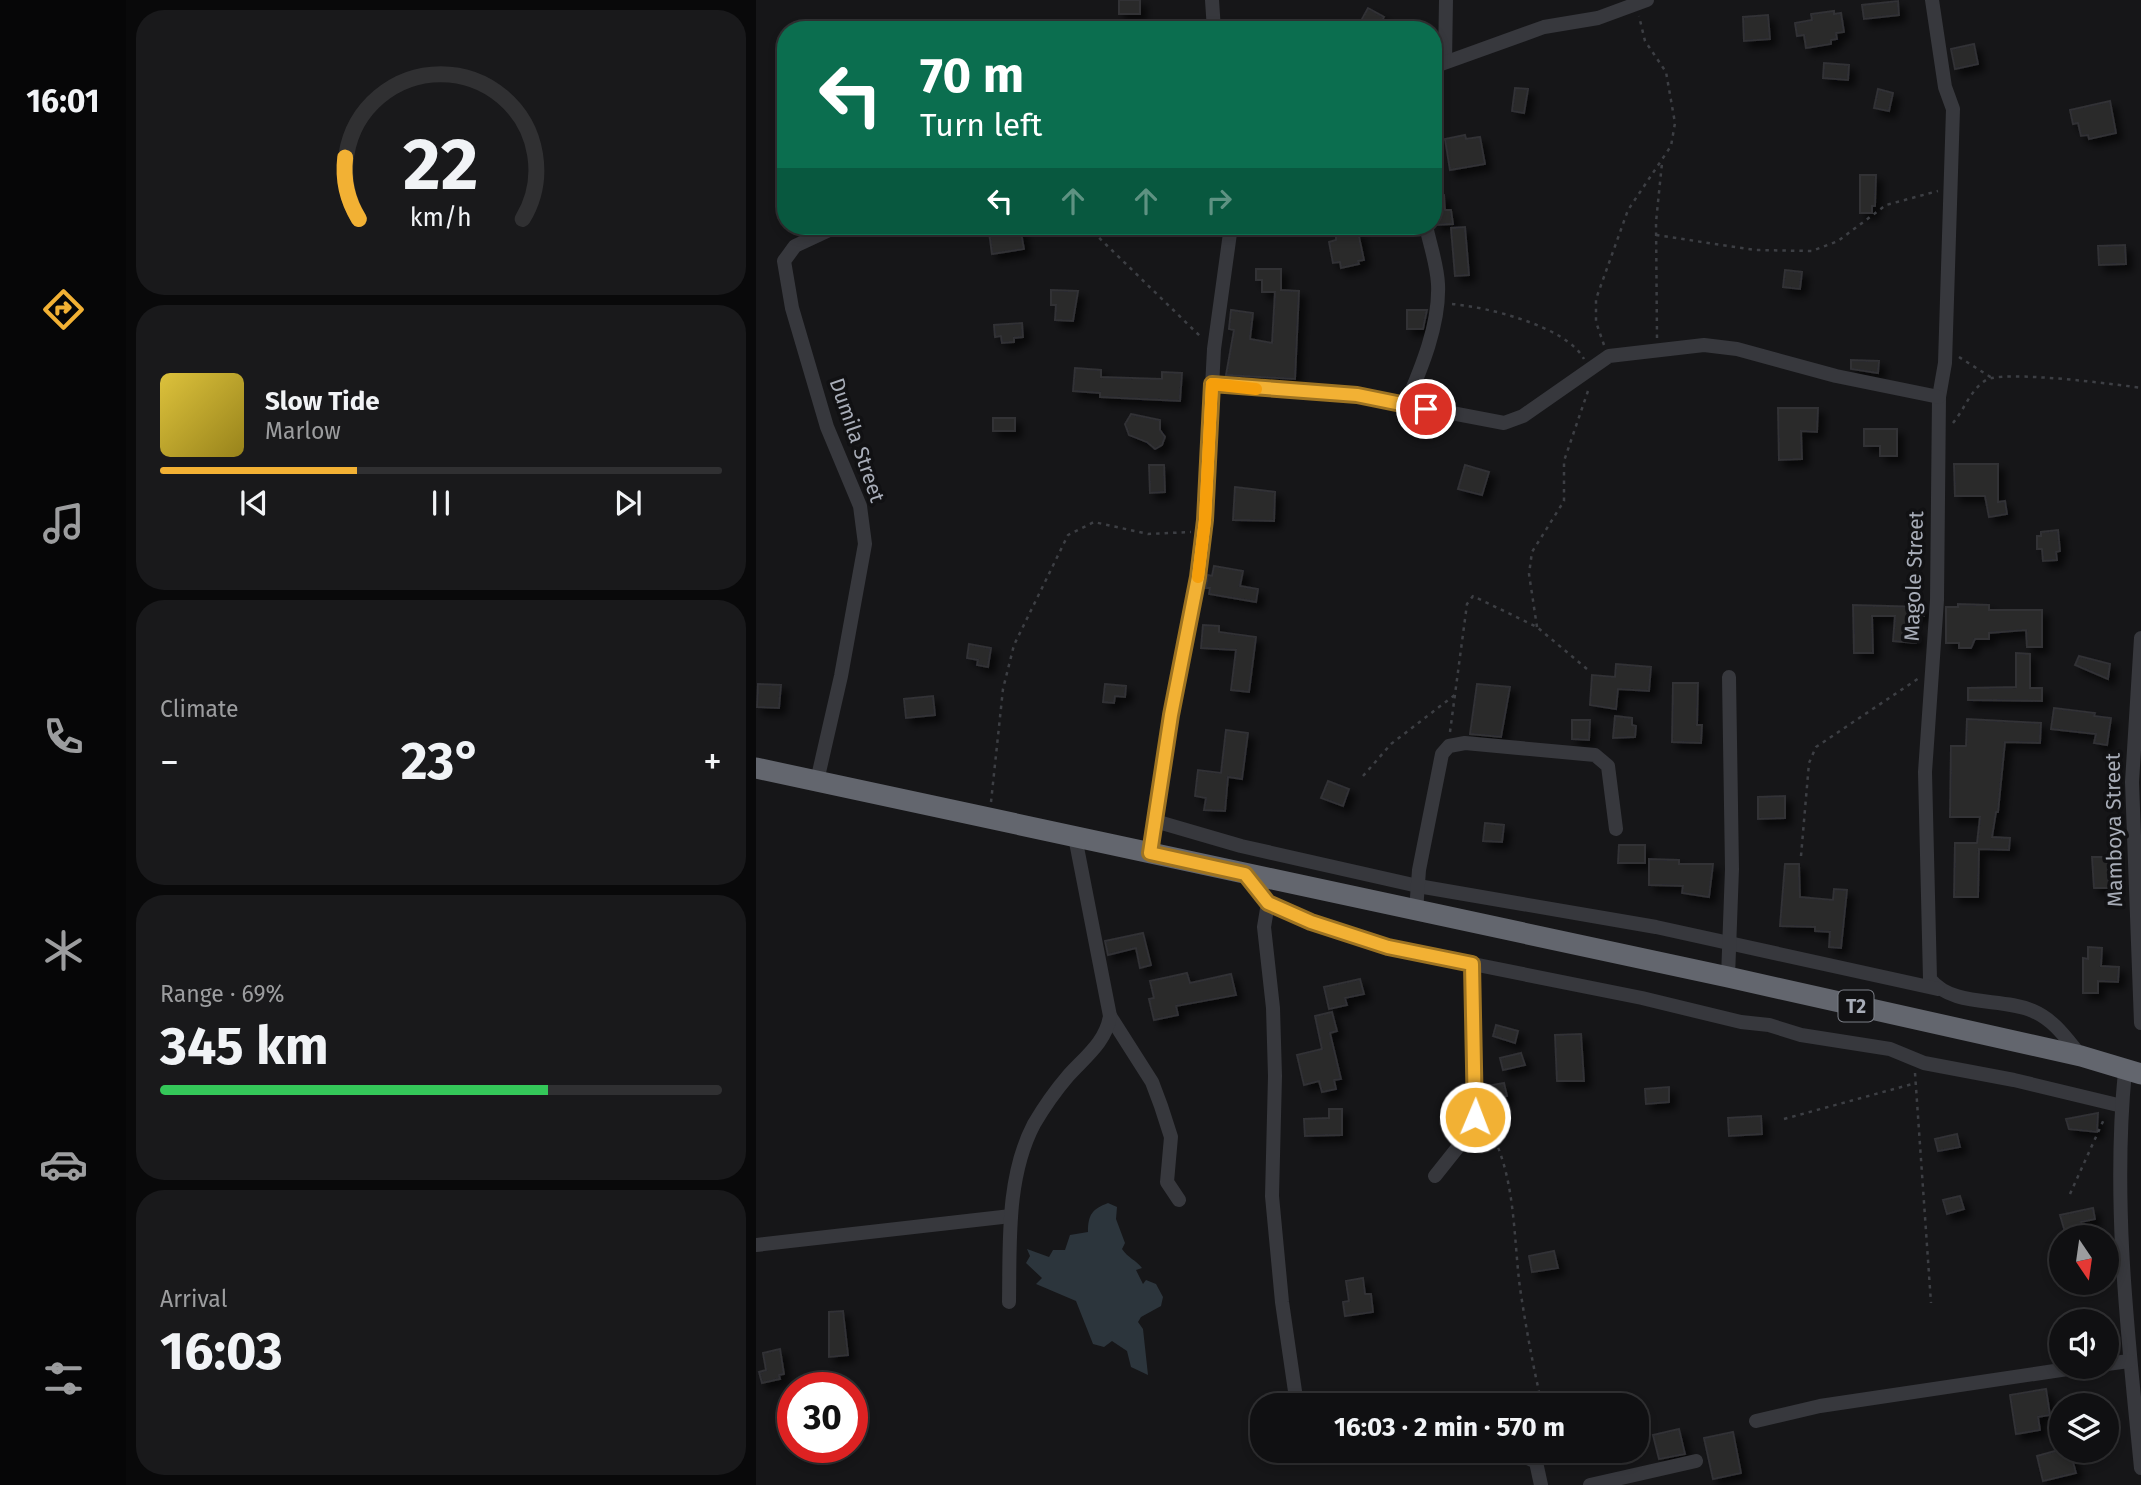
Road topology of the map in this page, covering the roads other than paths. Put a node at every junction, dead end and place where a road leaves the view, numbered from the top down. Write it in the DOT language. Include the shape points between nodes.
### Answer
graph roads {
  1 [pos="1212,0"];
  2 [pos="1446,0"];
  3 [pos="1932,0"];
  4 [pos="1642,1"];
  5 [pos="1213,21"];
  6 [pos="1442,37"];
  7 [pos="1442,64"];
  8 [pos="818,235"];
  9 [pos="1230,235"];
  10 [pos="1428,235"];
  11 [pos="1212,384"];
  12 [pos="1940,397"];
  13 [pos="1406,404"];
  14 [pos="2141,638"];
  15 [pos="1729,677"];
  16 [pos="2139,693"];
  17 [pos="756,768"];
  18 [pos="817,781"];
  19 [pos="1155,821"];
  20 [pos="1616,829"];
  21 [pos="1075,837"];
  22 [pos="1150,853"];
  23 [pos="1245,874"];
  24 [pos="1418,886"];
  25 [pos="1268,903"];
  26 [pos="1416,911"];
  27 [pos="1730,944"];
  28 [pos="1472,964"];
  29 [pos="1728,976"];
  30 [pos="1938,989"];
  31 [pos="1110,1016"];
  32 [pos="2141,1023"];
  33 [pos="2081,1056"];
  34 [pos="2133,1072"];
  35 [pos="2115,1105"];
  36 [pos="1435,1176"];
  37 [pos="1179,1200"];
  38 [pos="1011,1216"];
  39 [pos="756,1245"];
  40 [pos="1009,1302"];
  41 [pos="2129,1361"];
  42 [pos="2119,1362"];
  43 [pos="2049,1372"];
  44 [pos="1295,1393"];
  45 [pos="1756,1421"];
  46 [pos="1696,1461"];
  47 [pos="1536,1463"];
  48 [pos="2141,1468"];
  49 [pos="1541,1485"];
  50 [pos="1590,1485"];
  1 -- 5 [label="street"];
  2 -- 6 [label="street"];
  3 -- 12 [label="street, Magole Street" via="1945,87 1953,109"];
  4 -- 7 [label="street" via="1598,18 1544,27"];
  8 -- 18 [label="street, Dumila Street" via="794,246 784,261 792,308 827,428 860,506 865,544"];
  9 -- 11 [label="street"];
  10 -- 13 [label="street" via="1437,272 1437,302 1427,348"];
  11 -- 13 [label="street" via="1357,395"];
  11 -- 19 [label="street" via="1198,577"];
  12 -- 13 [label="street" via="1704,345 1609,356 1522,416 1504,423"];
  12 -- 30 [label="street, Magole Street" via="1937,600 1925,772 1928,959 1930,979"];
  14 -- 16 [label="street, Mamboya Street"];
  15 -- 27 [label="street"];
  16 -- 32 [label="street, Mamboya Street" via="2133,831"];
  17 -- 18 [label="highway, T2"];
  18 -- 21 [label="highway, T2"];
  19 -- 22 [label="street"];
  19 -- 24 [label="street" via="1241,846"];
  20 -- 24 [label="street" via="1608,766 1595,755 1465,743 1449,746 1437,775"];
  21 -- 22 [label="highway, T2"];
  21 -- 31 [label="street"];
  22 -- 23 [label="highway, T2"];
  23 -- 25 [label="street"];
  23 -- 26 [label="highway, T2"];
  24 -- 26 [label="street"];
  24 -- 27 [label="street"];
  25 -- 28 [label="street" via="1388,947"];
  25 -- 44 [label="street" via="1264,927 1275,1076 1272,1196"];
  26 -- 29 [label="highway, T2"];
  27 -- 29 [label="street"];
  27 -- 30 [label="street"];
  28 -- 35 [label="street" via="1801,1035 1890,1049 1914,1059"];
  28 -- 36 [label="street" via="1476,1106 1470,1132"];
  29 -- 33 [label="highway, T2"];
  30 -- 33 [label="street" via="2031,1009 2053,1022"];
  31 -- 37 [label="street" via="1152,1082 1165,1115 1171,1137 1167,1182"];
  31 -- 38 [label="street" via="1093,1052 1068,1076 1033,1126 1020,1163"];
  33 -- 34 [label="highway, T2"];
  34 -- 35 [label="street"];
  35 -- 41 [label="street"];
  38 -- 39 [label="street"];
  38 -- 40 [label="street"];
  41 -- 42 [label="street"];
  41 -- 48 [label="street"];
  43 -- 45 [label="street" via="1820,1406"];
  46 -- 50 [label="street"];
  47 -- 49 [label="street"];
}
